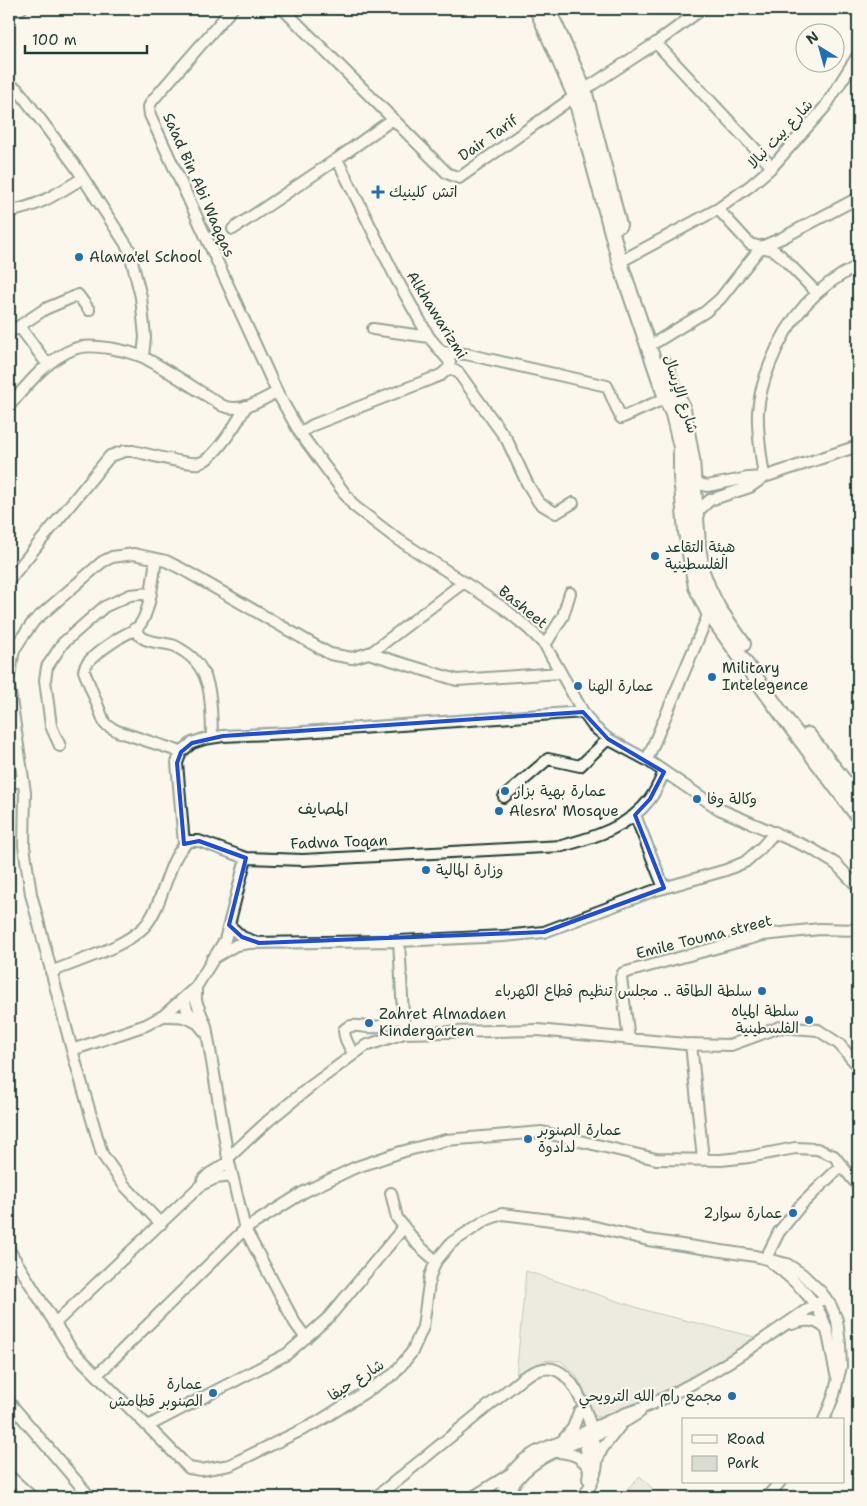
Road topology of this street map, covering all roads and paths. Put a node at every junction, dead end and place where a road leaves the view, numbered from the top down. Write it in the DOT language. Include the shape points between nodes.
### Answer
graph roads {
  1 [pos="21,9"];
  2 [pos="232,9"];
  3 [pos="283,9"];
  4 [pos="537,9"];
  5 [pos="548,9"];
  6 [pos="702,9"];
  7 [pos="9,12"];
  8 [pos="656,43"];
  9 [pos="858,56"];
  10 [pos="9,85"];
  11 [pos="580,93"];
  12 [pos="393,119"];
  13 [pos="337,159"];
  14 [pos="772,167"];
  15 [pos="83,178"];
  16 [pos="858,198"];
  17 [pos="718,209"];
  18 [pos="9,211"];
  19 [pos="233,229"];
  20 [pos="761,247"];
  21 [pos="624,260"];
  22 [pos="858,266"];
  23 [pos="817,293"];
  24 [pos="89,310"];
  25 [pos="19,326"];
  26 [pos="373,329"];
  27 [pos="9,333"];
  28 [pos="429,337"];
  29 [pos="656,342"];
  30 [pos="441,352"];
  31 [pos="143,357"];
  32 [pos="48,366"];
  33 [pos="449,368"];
  34 [pos="276,392"];
  35 [pos="666,398"];
  36 [pos="9,406"];
  37 [pos="246,406"];
  38 [pos="300,433"];
  39 [pos="858,446"];
  40 [pos="764,477"];
  41 [pos="693,479"];
  42 [pos="573,503"];
  43 [pos="696,513"];
  44 [pos="156,559"];
  45 [pos="9,580"];
  46 [pos="464,582"];
  47 [pos="150,593"];
  48 [pos="570,593"];
  49 [pos="709,613"];
  50 [pos="134,629"];
  51 [pos="545,645"];
  52 [pos="368,654"];
  53 [pos="560,673"];
  54 [pos="9,676"];
  55 [pos="9,686"];
  56 [pos="583,712"];
  57 [pos="212,737"];
  58 [pos="608,739"];
  59 [pos="60,746"];
  60 [pos="181,752"];
  61 [pos="647,760"];
  62 [pos="664,772"];
  63 [pos="23,780"];
  64 [pos="9,783"];
  65 [pos="504,797"];
  66 [pos="858,799"];
  67 [pos="635,815"];
  68 [pos="858,816"];
  69 [pos="775,832"];
  70 [pos="184,844"];
  71 [pos="246,858"];
  72 [pos="858,887"];
  73 [pos="664,888"];
  74 [pos="229,926"];
  75 [pos="858,930"];
  76 [pos="399,941"];
  77 [pos="259,944"];
  78 [pos="212,959"];
  79 [pos="51,972"];
  80 [pos="192,990"];
  81 [pos="403,1012"];
  82 [pos="162,1016"];
  83 [pos="197,1023"];
  84 [pos="404,1033"];
  85 [pos="207,1035"];
  86 [pos="629,1039"];
  87 [pos="691,1044"];
  88 [pos="72,1050"];
  89 [pos="354,1054"];
  90 [pos="858,1066"];
  91 [pos="703,1159"];
  92 [pos="228,1160"];
  93 [pos="842,1165"];
  94 [pos="232,1176"];
  95 [pos="201,1185"];
  96 [pos="858,1186"];
  97 [pos="391,1193"];
  98 [pos="161,1224"];
  99 [pos="404,1227"];
  100 [pos="245,1230"];
  101 [pos="9,1250"];
  102 [pos="766,1258"];
  103 [pos="436,1262"];
  104 [pos="797,1283"];
  105 [pos="825,1297"];
  106 [pos="814,1305"];
  107 [pos="55,1323"];
  108 [pos="781,1327"];
  109 [pos="826,1329"];
  110 [pos="306,1338"];
  111 [pos="98,1374"];
  112 [pos="837,1378"];
  113 [pos="9,1402"];
  114 [pos="648,1406"];
  115 [pos="582,1411"];
  116 [pos="825,1418"];
  117 [pos="610,1420"];
  118 [pos="623,1423"];
  119 [pos="148,1426"];
  120 [pos="588,1435"];
  121 [pos="559,1447"];
  122 [pos="597,1460"];
  123 [pos="589,1470"];
  124 [pos="511,1474"];
  125 [pos="9,1476"];
  126 [pos="778,1484"];
  127 [pos="32,1497"];
  128 [pos="90,1497"];
  129 [pos="376,1497"];
  130 [pos="473,1497"];
  131 [pos="502,1497"];
  132 [pos="507,1497"];
  133 [pos="584,1497"];
  134 [pos="767,1497"];
  1 -- 7 [label="street"];
  2 -- 34 [label="street, Sa'ad Bin Abi Waqqas" via="149,107"];
  3 -- 12 [label="street"];
  4 -- 11 [label="main road, شارع الإرسال"];
  5 -- 11 [label="main road, شارع الإرسال"];
  6 -- 8 [label="street"];
  8 -- 11 [label="street"];
  8 -- 14 [label="street"];
  9 -- 14 [label="street, شارع بيت نبالا" via="825,107"];
  10 -- 15 [label="street" via="28,103"];
  11 -- 12 [label="street, Dair Tarif" via="459,178 447,173"];
  11 -- 21 [label="main road, شارع الإرسال" via="611,188"];
  12 -- 13 [label="street"];
  13 -- 19 [label="street"];
  13 -- 28 [label="street, Alkhawarizmi"];
  14 -- 17 [label="street, شارع بيت نبالا"];
  15 -- 18 [label="street" via="24,209"];
  15 -- 31 [label="street" via="128,249 141,298 145,337"];
  16 -- 20 [label="street"];
  17 -- 20 [label="street" via="750,244"];
  17 -- 21 [label="street, شارع بيت نبالا"];
  20 -- 23 [label="street" via="780,255"];
  20 -- 29 [label="street" via="720,299"];
  21 -- 29 [label="main road, شارع الإرسال"];
  21 -- 35 [label="main road, شارع الإرسال"];
  22 -- 23 [label="street"];
  23 -- 40 [label="street" via="793,319 764,379 758,410 758,436"];
  24 -- 25 [label="street" via="78,295 45,309"];
  25 -- 27 [label="street"];
  25 -- 32 [label="street"];
  26 -- 28 [label="street"];
  28 -- 30 [label="street, Alkhawarizmi"];
  29 -- 41 [label="main road, شارع الإرسال" via="683,409"];
  30 -- 33 [label="street, Alkhawarizmi" via="450,362"];
  30 -- 35 [label="street" via="466,354 607,386 621,418"];
  31 -- 32 [label="street" via="84,346 64,353"];
  31 -- 37 [label="street" via="223,406"];
  32 -- 36 [label="street"];
  33 -- 38 [label="street" via="441,375"];
  33 -- 42 [label="street, Alkhawarizmi" via="458,372 507,440 539,503 556,513"];
  34 -- 37 [label="street"];
  34 -- 38 [label="street, Basheet"];
  35 -- 49 [label="main road, شارع الإرسال" via="674,414 681,447 681,476 692,572"];
  37 -- 45 [label="street" via="239,421 213,453 200,463 133,451 110,456"];
  38 -- 46 [label="street, Basheet" via="354,506 393,536"];
  39 -- 40 [label="street"];
  40 -- 41 [label="street" via="707,486"];
  40 -- 43 [label="street" via="750,487 710,500"];
  41 -- 43 [label="main road, شارع الإرسال"];
  43 -- 66 [label="main road, شارع الإرسال" via="702,572 718,608"];
  44 -- 47 [label="street"];
  44 -- 52 [label="street" via="182,569 330,654 352,658"];
  44 -- 54 [label="street" via="121,555 93,569 34,621 14,650"];
  46 -- 51 [label="street, Basheet" via="505,609"];
  46 -- 52 [label="street"];
  47 -- 50 [label="street" via="142,620"];
  47 -- 59 [label="street" via="130,595 104,607 63,643 46,667 51,726"];
  48 -- 51 [label="street" via="563,616"];
  49 -- 61 [label="street"];
  49 -- 68 [label="main road, شارع الإرسال"];
  50 -- 57 [label="street" via="142,639 174,645 202,669 209,686"];
  50 -- 60 [label="street" via="88,660 84,671 105,724"];
  51 -- 53 [label="street, Basheet"];
  52 -- 53 [label="street" via="457,680"];
  53 -- 56 [label="street, Basheet"];
  55 -- 63 [label="street"];
  56 -- 57 [label="street"];
  56 -- 58 [label="street, Basheet"];
  57 -- 60 [label="street" via="192,743"];
  58 -- 61 [label="street, Basheet"];
  58 -- 65 [label="street" via="580,766 548,759"];
  60 -- 70 [label="street" via="177,763"];
  61 -- 62 [label="street, Basheet"];
  62 -- 67 [label="street, Fadwa Toqan" via="650,799"];
  62 -- 69 [label="street, Basheet" via="720,809"];
  63 -- 64 [label="street"];
  63 -- 79 [label="street" via="24,846 30,894"];
  67 -- 71 [label="street, Fadwa Toqan" via="599,836 562,846 303,860"];
  67 -- 73 [label="street"];
  69 -- 72 [label="street, Basheet" via="836,864"];
  69 -- 73 [label="street" via="745,862"];
  70 -- 71 [label="street, Fadwa Toqan" via="199,842"];
  70 -- 79 [label="street" via="178,850 157,908 145,926 123,943"];
  71 -- 74 [label="street"];
  73 -- 76 [label="street" via="544,932"];
  74 -- 77 [label="street" via="242,938"];
  74 -- 78 [label="street" via="225,940"];
  75 -- 86 [label="street, Emile Touma street" via="820,929 763,935 623,973"];
  76 -- 77 [label="street"];
  76 -- 81 [label="street"];
  77 -- 78 [label="street" via="236,945"];
  78 -- 80 [label="street"];
  79 -- 88 [label="street"];
  80 -- 82 [label="street"];
  80 -- 83 [label="street" via="185,1002"];
  80 -- 85 [label="street"];
  81 -- 84 [label="street"];
  81 -- 89 [label="street" via="395,1020 375,1027 347,1027 344,1035"];
  82 -- 83 [label="street" via="189,1018"];
  82 -- 88 [label="street" via="146,1025"];
  83 -- 85 [label="street"];
  84 -- 86 [label="street" via="538,1030"];
  84 -- 89 [label="street" via="365,1046"];
  85 -- 92 [label="street"];
  86 -- 87 [label="street"];
  87 -- 90 [label="street" via="731,1045 780,1027 818,1030 839,1044"];
  87 -- 91 [label="street"];
  88 -- 98 [label="street" via="102,1154 124,1185"];
  89 -- 92 [label="street" via="268,1121"];
  91 -- 93 [label="street" via="749,1157 795,1148 817,1149 834,1156"];
  91 -- 100 [label="street" via="656,1159 542,1132 446,1140 354,1168 304,1192"];
  92 -- 94 [label="street"];
  92 -- 95 [label="street" via="209,1174"];
  93 -- 96 [label="street"];
  93 -- 102 [label="street" via="789,1219"];
  94 -- 95 [label="street" via="216,1178"];
  94 -- 100 [label="street"];
  95 -- 98 [label="street"];
  97 -- 99 [label="street" via="397,1218"];
  98 -- 107 [label="street"];
  99 -- 103 [label="street"];
  99 -- 110 [label="street" via="329,1317"];
  100 -- 110 [label="street"];
  100 -- 111 [label="street"];
  101 -- 107 [label="street, شارع حيفا"];
  102 -- 103 [label="street, شارع حيفا" via="648,1240 583,1224 502,1214 486,1220 451,1243"];
  102 -- 104 [label="street, شارع حيفا"];
  102 -- 105 [label="street, شارع حيفا" via="787,1264"];
  103 -- 119 [label="street, شارع حيفا" via="430,1276 423,1327 412,1352 394,1374 318,1422 230,1465 200,1470 189,1468"];
  104 -- 106 [label="street, شارع حيفا"];
  104 -- 108 [label="street" via="803,1298 795,1314"];
  105 -- 106 [label="street"];
  105 -- 112 [label="street, شارع حيفا" via="837,1320 841,1366"];
  106 -- 108 [label="street"];
  106 -- 109 [label="street, شارع حيفا"];
  107 -- 111 [label="street, شارع حيفا" via="71,1349"];
  108 -- 109 [label="street" via="810,1320 819,1322"];
  108 -- 114 [label="street" via="723,1367"];
  109 -- 112 [label="street, شارع حيفا"];
  110 -- 119 [label="street" via="287,1354"];
  111 -- 119 [label="street, شارع حيفا"];
  112 -- 116 [label="street, شارع حيفا"];
  113 -- 128 [label="street"];
  114 -- 117 [label="street"];
  114 -- 118 [label="street"];
  115 -- 117 [label="street" via="600,1421"];
  115 -- 120 [label="street"];
  115 -- 121 [label="street"];
  115 -- 129 [label="street" via="575,1389 565,1375 552,1369 537,1370 524,1377"];
  117 -- 120 [label="street"];
  118 -- 120 [label="street"];
  118 -- 122 [label="street"];
  120 -- 121 [label="street"];
  120 -- 122 [label="street"];
  120 -- 123 [label="street"];
  121 -- 123 [label="street" via="577,1456"];
  121 -- 124 [label="street" via="532,1454"];
  121 -- 132 [label="street" via="528,1468"];
  122 -- 133 [label="street" via="596,1472"];
  123 -- 133 [label="street"];
  124 -- 130 [label="street"];
  124 -- 131 [label="street"];
  125 -- 127 [label="street"];
  126 -- 134 [label="street"];
}
